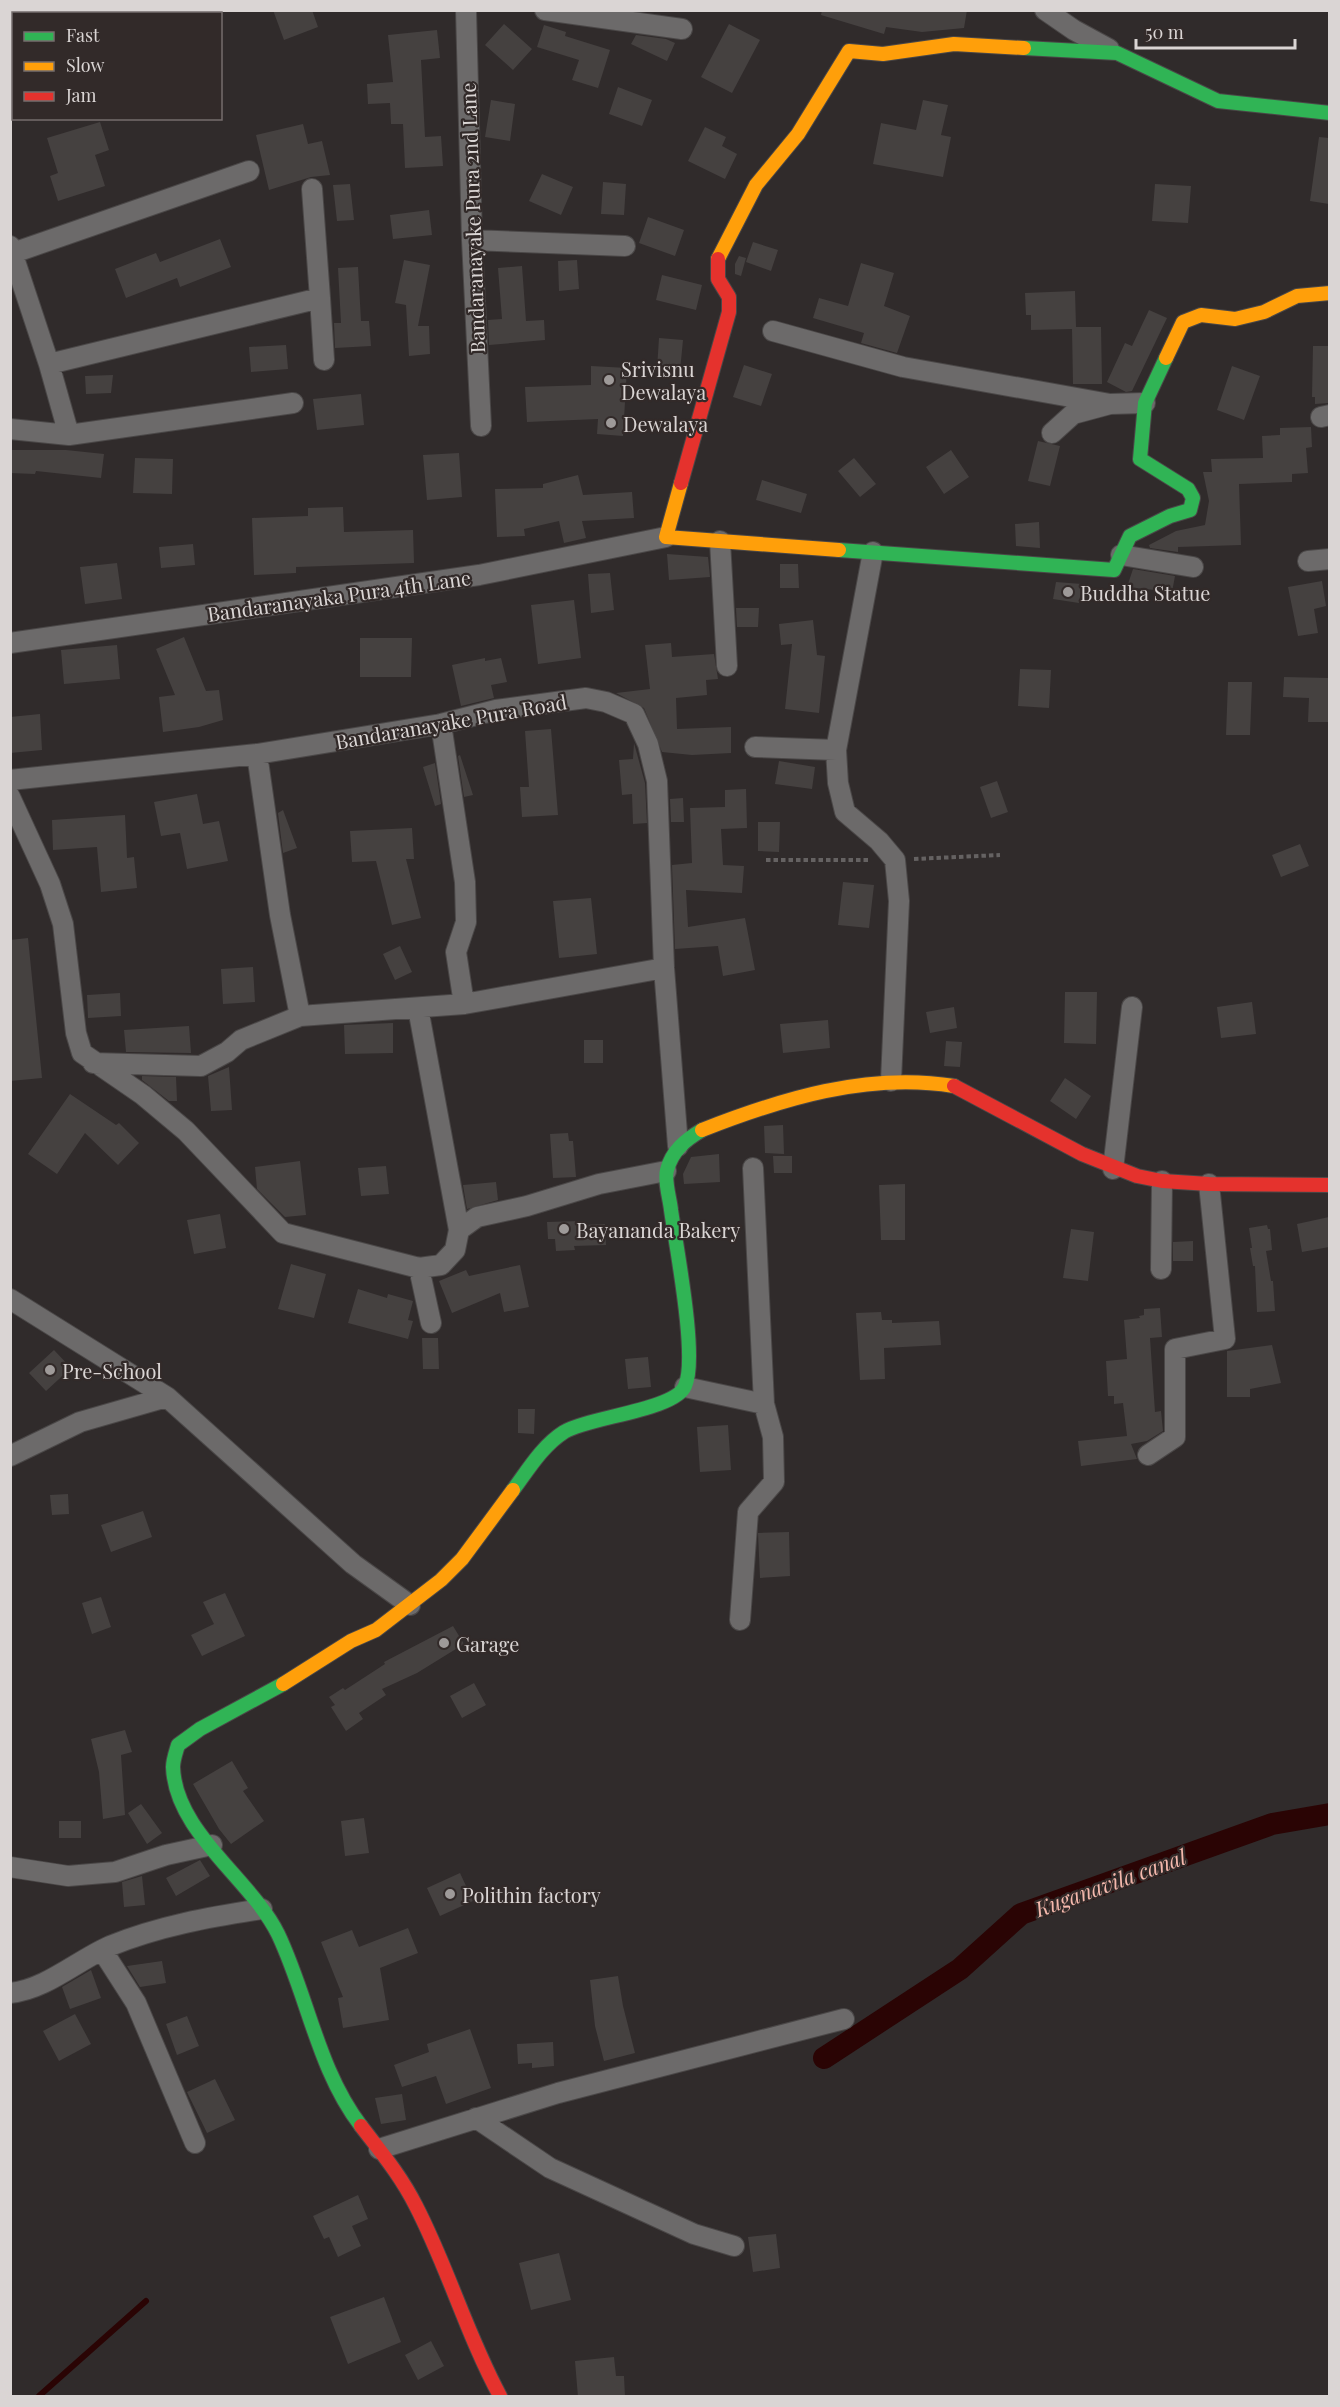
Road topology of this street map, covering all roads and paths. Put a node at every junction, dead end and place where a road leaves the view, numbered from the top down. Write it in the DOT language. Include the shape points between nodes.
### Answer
graph roads {
  1 [pos="466,10"];
  2 [pos="545,10"];
  3 [pos="1045,10"];
  4 [pos="682,29"];
  5 [pos="1117,53"];
  6 [pos="1329,113"];
  7 [pos="249,171"];
  8 [pos="312,189"];
  9 [pos="472,240"];
  10 [pos="625,246"];
  11 [pos="12,250"];
  12 [pos="1329,293"];
  13 [pos="320,298"];
  14 [pos="773,331"];
  15 [pos="324,360"];
  16 [pos="49,364"];
  17 [pos="293,403"];
  18 [pos="1145,403"];
  19 [pos="1110,404"];
  20 [pos="481,426"];
  21 [pos="10,429"];
  22 [pos="1052,433"];
  23 [pos="69,435"];
  24 [pos="666,537"];
  25 [pos="720,541"];
  26 [pos="873,552"];
  27 [pos="1121,555"];
  28 [pos="1329,559"];
  29 [pos="1308,561"];
  30 [pos="1193,567"];
  31 [pos="10,643"];
  32 [pos="727,666"];
  33 [pos="441,724"];
  34 [pos="755,747"];
  35 [pos="836,750"];
  36 [pos="257,754"];
  37 [pos="10,780"];
  38 [pos="10,797"];
  39 [pos="664,968"];
  40 [pos="464,1004"];
  41 [pos="1132,1007"];
  42 [pos="418,1008"];
  43 [pos="300,1016"];
  44 [pos="93,1063"];
  45 [pos="891,1081"];
  46 [pos="678,1146"];
  47 [pos="753,1168"];
  48 [pos="1113,1169"];
  49 [pos="666,1171"];
  50 [pos="1162,1181"];
  51 [pos="1209,1184"];
  52 [pos="1329,1185"];
  53 [pos="459,1230"];
  54 [pos="419,1268"];
  55 [pos="1161,1269"];
  56 [pos="10,1299"];
  57 [pos="431,1323"];
  58 [pos="685,1387"];
  59 [pos="167,1397"];
  60 [pos="764,1404"];
  61 [pos="1148,1455"];
  62 [pos="10,1456"];
  63 [pos="410,1605"];
  64 [pos="740,1620"];
  65 [pos="212,1845"];
  66 [pos="10,1867"];
  67 [pos="262,1909"];
  68 [pos="102,1950"];
  69 [pos="10,1994"];
  70 [pos="844,2019"];
  71 [pos="476,2118"];
  72 [pos="195,2143"];
  73 [pos="379,2149"];
  74 [pos="734,2246"];
  75 [pos="500,2397"];
  1 -- 9 [label="street, Bandaranayake Pura 2nd Lane"];
  2 -- 4 [label="street"];
  3 -- 5 [label="street"];
  5 -- 6 [label="street" via="1218,101"];
  5 -- 24 [label="street" via="954,44 883,54 849,51 798,134 756,185 718,260 718,279 729,297 729,312"];
  7 -- 11 [label="street"];
  8 -- 13 [label="street"];
  9 -- 10 [label="street"];
  9 -- 20 [label="street, Bandaranayake Pura 2nd Lane"];
  11 -- 16 [label="street"];
  12 -- 18 [label="street" via="1297,296 1264,312 1235,319 1201,315 1184,322"];
  13 -- 15 [label="street"];
  13 -- 16 [label="street"];
  14 -- 19 [label="street" via="903,367"];
  16 -- 23 [label="street"];
  17 -- 23 [label="street"];
  18 -- 19 [label="street"];
  18 -- 27 [label="street" via="1140,459 1188,489 1193,498 1190,510 1130,536"];
  19 -- 22 [label="street" via="1073,414"];
  21 -- 23 [label="street"];
  24 -- 25 [label="street"];
  24 -- 31 [label="street, Bandaranayaka Pura 4th Lane" via="479,575"];
  25 -- 26 [label="street"];
  25 -- 32 [label="street"];
  26 -- 27 [label="street" via="1114,570"];
  26 -- 35 [label="street"];
  27 -- 30 [label="street"];
  28 -- 29 [label="street"];
  33 -- 36 [label="street, Bandaranayake Pura Road"];
  33 -- 39 [label="street, Bandaranayake Pura Road" via="496,710 586,698 634,714 648,744 657,781"];
  33 -- 40 [label="street" via="465,882 466,922 456,952"];
  34 -- 35 [label="street"];
  35 -- 45 [label="street" via="845,813 895,860 899,901"];
  36 -- 37 [label="street, Bandaranayake Pura Road"];
  36 -- 43 [label="street" via="280,915"];
  38 -- 44 [label="street" via="50,884 63,924 76,1033 82,1053"];
  39 -- 40 [label="street"];
  39 -- 46 [label="street, Bandaranayake Pura Road"];
  40 -- 42 [label="street"];
  41 -- 48 [label="street"];
  42 -- 43 [label="street"];
  42 -- 53 [label="street"];
  43 -- 44 [label="street" via="242,1040 201,1066"];
  44 -- 54 [label="street" via="143,1095 186,1131 283,1233"];
  45 -- 46 [label="street" via="767,1105 700,1131"];
  45 -- 48 [label="street" via="958,1087"];
  46 -- 49 [label="street"];
  47 -- 60 [label="street"];
  48 -- 50 [label="street"];
  49 -- 53 [label="street" via="599,1184 477,1217"];
  49 -- 58 [label="street" via="686,1320"];
  50 -- 51 [label="street"];
  50 -- 55 [label="street"];
  51 -- 52 [label="street"];
  51 -- 61 [label="street" via="1225,1339 1175,1349 1175,1437"];
  53 -- 54 [label="street" via="455,1250 441,1265"];
  54 -- 57 [label="street"];
  56 -- 59 [label="street"];
  58 -- 60 [label="street"];
  58 -- 63 [label="street" via="662,1403 579,1424 562,1433 543,1450 462,1559"];
  59 -- 62 [label="street" via="80,1422"];
  59 -- 63 [label="street" via="352,1564"];
  60 -- 64 [label="street" via="773,1437 774,1482 748,1512"];
  63 -- 65 [label="street" via="376,1630 351,1641 178,1745 173,1766 177,1794 189,1818"];
  65 -- 66 [label="street" via="115,1872 68,1876"];
  65 -- 67 [label="street"];
  67 -- 68 [label="street" via="156,1929"];
  67 -- 73 [label="street" via="278,1934 322,2054 351,2113"];
  68 -- 69 [label="street" via="25,1992"];
  68 -- 72 [label="street" via="136,2003"];
  70 -- 71 [label="street"];
  71 -- 73 [label="street"];
  71 -- 74 [label="street" via="550,2168 694,2234"];
  73 -- 75 [label="street" via="417,2207 475,2348"];
}
